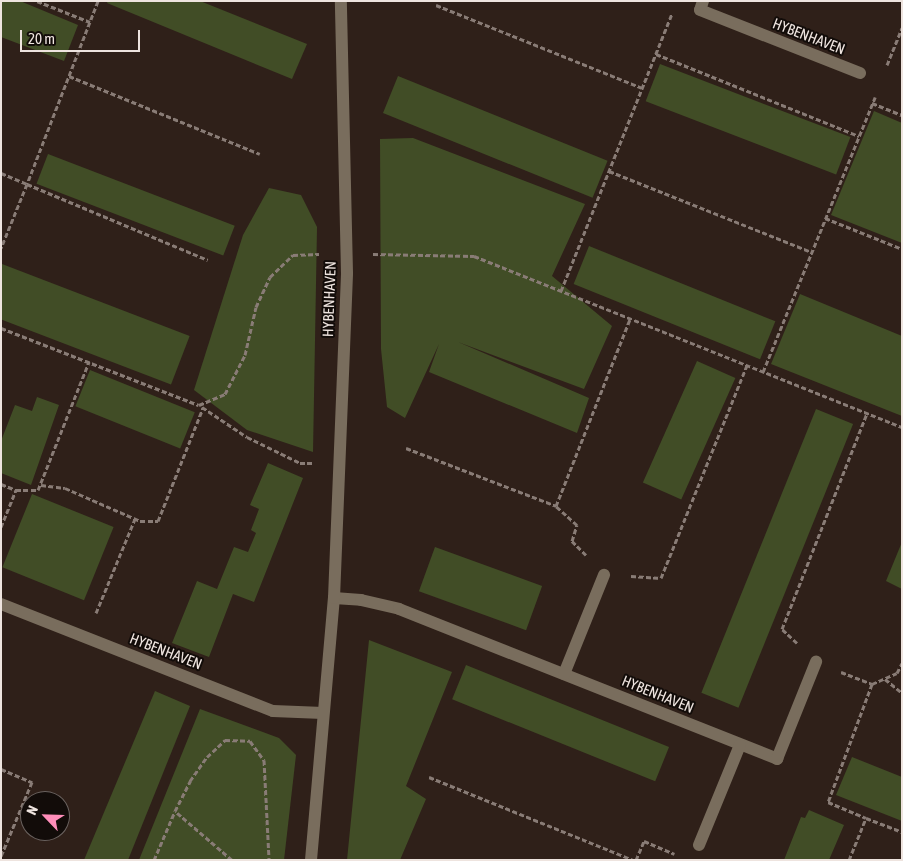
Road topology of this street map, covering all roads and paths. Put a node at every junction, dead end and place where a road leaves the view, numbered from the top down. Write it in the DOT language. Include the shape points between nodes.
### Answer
graph roads {
  1 [pos="37,1"];
  2 [pos="98,1"];
  3 [pos="341,1"];
  4 [pos="703,1"];
  5 [pos="436,6"];
  6 [pos="674,10"];
  7 [pos="90,22"];
  8 [pos="902,28"];
  9 [pos="656,54"];
  10 [pos="860,73"];
  11 [pos="884,73"];
  12 [pos="69,76"];
  13 [pos="642,88"];
  14 [pos="878,89"];
  15 [pos="872,103"];
  16 [pos="902,114"];
  17 [pos="859,136"];
  18 [pos="260,154"];
  19 [pos="609,171"];
  20 [pos="1,173"];
  21 [pos="27,184"];
  22 [pos="825,218"];
  23 [pos="1,248"];
  24 [pos="902,249"];
  25 [pos="812,252"];
  26 [pos="347,254"];
  27 [pos="208,260"];
  28 [pos="561,291"];
  29 [pos="630,319"];
  30 [pos="1,328"];
  31 [pos="90,362"];
  32 [pos="747,365"];
  33 [pos="763,372"];
  34 [pos="199,405"];
  35 [pos="203,408"];
  36 [pos="867,413"];
  37 [pos="902,427"];
  38 [pos="406,448"];
  39 [pos="339,463"];
  40 [pos="1,484"];
  41 [pos="41,485"];
  42 [pos="16,490"];
  43 [pos="556,506"];
  44 [pos="135,519"];
  45 [pos="1,527"];
  46 [pos="604,575"];
  47 [pos="334,598"];
  48 [pos="1,604"];
  49 [pos="86,637"];
  50 [pos="816,662"];
  51 [pos="902,663"];
  52 [pos="564,674"];
  53 [pos="885,679"];
  54 [pos="872,684"];
  55 [pos="902,693"];
  56 [pos="323,713"];
  57 [pos="740,744"];
  58 [pos="1,769"];
  59 [pos="429,777"];
  60 [pos="175,811"];
  61 [pos="866,818"];
  62 [pos="902,832"];
  63 [pos="699,845"];
  64 [pos="1,856"];
  65 [pos="679,856"];
  66 [pos="154,860"];
  67 [pos="232,860"];
  68 [pos="269,860"];
  69 [pos="311,860"];
  70 [pos="634,860"];
  71 [pos="848,860"];
  1 -- 7 [label="path"];
  2 -- 7 [label="path"];
  3 -- 26 [label="street, HYBENHAVEN"];
  4 -- 10 [label="street, HYBENHAVEN" via="700,10"];
  5 -- 13 [label="path"];
  6 -- 9 [label="path"];
  7 -- 12 [label="path"];
  8 -- 11 [label="path"];
  9 -- 13 [label="path"];
  9 -- 17 [label="path"];
  12 -- 18 [label="path"];
  12 -- 21 [label="path"];
  13 -- 19 [label="path"];
  14 -- 15 [label="path"];
  15 -- 16 [label="path"];
  15 -- 17 [label="path"];
  17 -- 22 [label="path"];
  19 -- 25 [label="path"];
  19 -- 28 [label="path"];
  20 -- 21 [label="path"];
  21 -- 23 [label="path"];
  21 -- 27 [label="path"];
  22 -- 24 [label="path"];
  22 -- 25 [label="path"];
  25 -- 33 [label="path"];
  26 -- 28 [label="path" via="474,256"];
  26 -- 34 [label="path" via="293,255 270,276 256,307 245,355 226,394"];
  26 -- 39 [label="street, HYBENHAVEN"];
  28 -- 29 [label="path"];
  29 -- 32 [label="path"];
  29 -- 43 [label="path"];
  30 -- 31 [label="path"];
  31 -- 34 [label="path"];
  31 -- 41 [label="path"];
  32 -- 33 [label="path"];
  32 -- 46 [label="path" via="661,578"];
  33 -- 36 [label="path"];
  34 -- 35 [label="path"];
  35 -- 39 [label="path" via="246,437 300,463"];
  35 -- 44 [label="path" via="158,521"];
  36 -- 37 [label="path"];
  36 -- 50 [label="path" via="782,629"];
  38 -- 43 [label="path"];
  39 -- 47 [label="street, HYBENHAVEN"];
  40 -- 42 [label="path"];
  41 -- 42 [label="path" via="38,490"];
  41 -- 44 [label="path" via="65,488"];
  42 -- 45 [label="path"];
  43 -- 46 [label="path" via="577,525 572,541"];
  44 -- 49 [label="path"];
  46 -- 52 [label="street"];
  47 -- 52 [label="street, HYBENHAVEN" via="400,608"];
  47 -- 56 [label="street, HYBENHAVEN"];
  48 -- 49 [label="street, HYBENHAVEN"];
  49 -- 56 [label="street, HYBENHAVEN" via="273,711"];
  50 -- 54 [label="path"];
  50 -- 57 [label="street, HYBENHAVEN" via="777,760"];
  51 -- 53 [label="path" via="897,674"];
  52 -- 57 [label="street, HYBENHAVEN"];
  53 -- 54 [label="path"];
  53 -- 55 [label="path"];
  54 -- 61 [label="path" via="828,802"];
  56 -- 69 [label="street, HYBENHAVEN"];
  57 -- 63 [label="street"];
  58 -- 64 [label="path" via="32,782"];
  59 -- 70 [label="path"];
  60 -- 66 [label="path"];
  60 -- 67 [label="path"];
  60 -- 68 [label="path" via="207,757 224,740 250,741 264,760"];
  61 -- 62 [label="path"];
  61 -- 71 [label="path"];
  65 -- 70 [label="path" via="644,841"];
}
